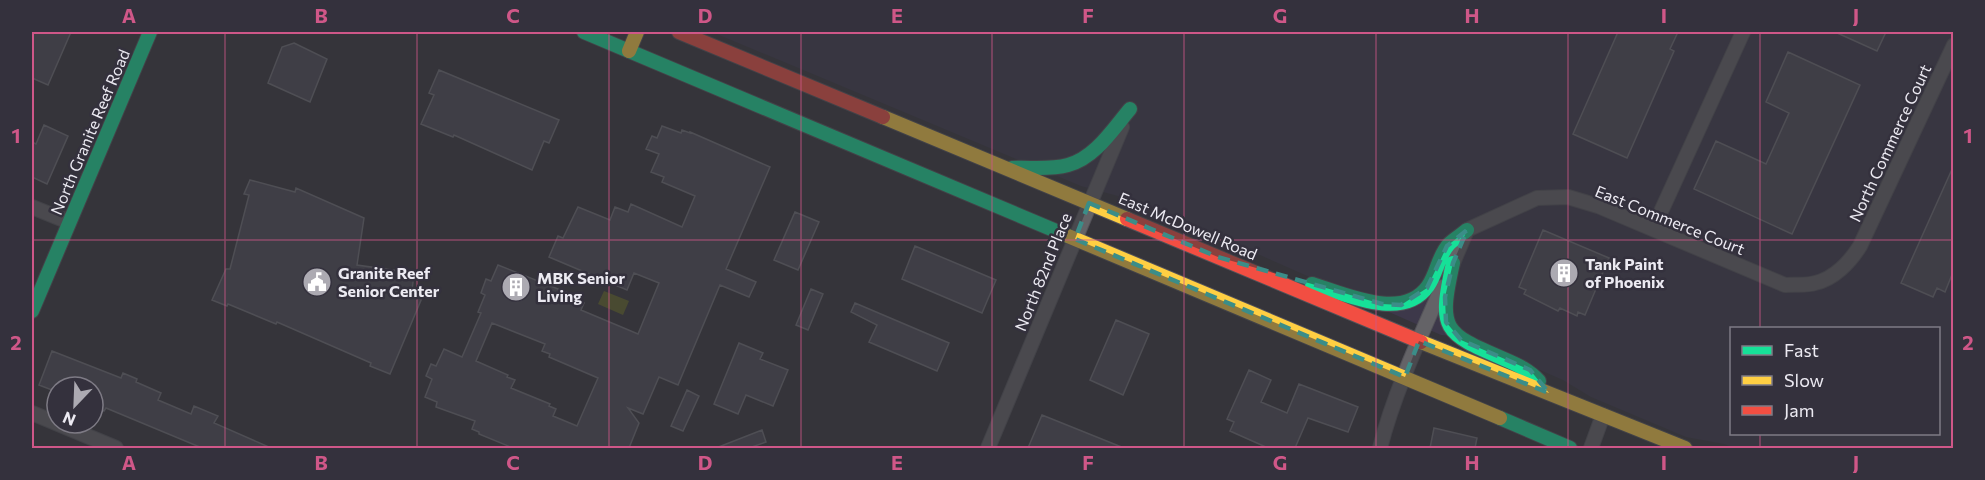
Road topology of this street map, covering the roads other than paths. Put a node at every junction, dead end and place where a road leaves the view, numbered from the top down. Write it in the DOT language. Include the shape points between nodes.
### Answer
graph roads {
  1 [pos="150,32"];
  2 [pos="584,32"];
  3 [pos="638,32"];
  4 [pos="679,32"];
  5 [pos="1743,32"];
  6 [pos="1953,48"];
  7 [pos="629,51"];
  8 [pos="1949,68"];
  9 [pos="1130,109"];
  10 [pos="1007,169"];
  11 [pos="1089,203"];
  12 [pos="32,207"];
  13 [pos="69,222"];
  14 [pos="1467,230"];
  15 [pos="1653,230"];
  16 [pos="1075,239"];
  17 [pos="1856,254"];
  18 [pos="1218,257"];
  19 [pos="1453,263"];
  20 [pos="32,311"];
  21 [pos="1419,341"];
  22 [pos="1405,377"];
  23 [pos="1549,393"];
  24 [pos="32,413"];
  25 [pos="1603,415"];
  26 [pos="116,448"];
  27 [pos="988,448"];
  28 [pos="1380,448"];
  29 [pos="1570,448"];
  30 [pos="1591,448"];
  31 [pos="1685,448"];
  1 -- 13 [label="main road, North Granite Reef Road"];
  2 -- 7 [label="main road"];
  3 -- 7 [label="main road"];
  4 -- 10 [label="main road, East McDowell Road"];
  5 -- 15 [label="street"];
  6 -- 8 [label="street, North Commerce Court"];
  7 -- 16 [label="main road"];
  8 -- 17 [label="street, North Commerce Court"];
  9 -- 10 [label="main road" via="1077,162"];
  9 -- 11 [label="street, North 82nd Place"];
  10 -- 11 [label="main road, East McDowell Road"];
  11 -- 16 [label="street, North 82nd Place"];
  11 -- 18 [label="main road, East McDowell Road"];
  12 -- 13 [label="street"];
  13 -- 20 [label="main road, North Granite Reef Road"];
  14 -- 15 [label="street, East Commerce Court" via="1538,198 1568,198 1598,206"];
  14 -- 18 [label="main road" via="1447,246 1427,288 1401,304 1382,304"];
  14 -- 19 [label="street"];
  15 -- 17 [label="street, East Commerce Court" via="1785,285 1816,283 1838,272"];
  16 -- 22 [label="main road"];
  16 -- 27 [label="street, North 82nd Place"];
  18 -- 21 [label="main road, East McDowell Road"];
  19 -- 21 [label="street"];
  19 -- 23 [label="main road" via="1444,308 1452,331 1469,344 1530,370"];
  21 -- 22 [label="street"];
  21 -- 23 [label="main road, East McDowell Road"];
  22 -- 28 [label="street"];
  22 -- 29 [label="main road"];
  23 -- 25 [label="main road, East McDowell Road"];
  24 -- 26 [label="street"];
  25 -- 30 [label="street"];
  25 -- 31 [label="main road, East McDowell Road"];
}
